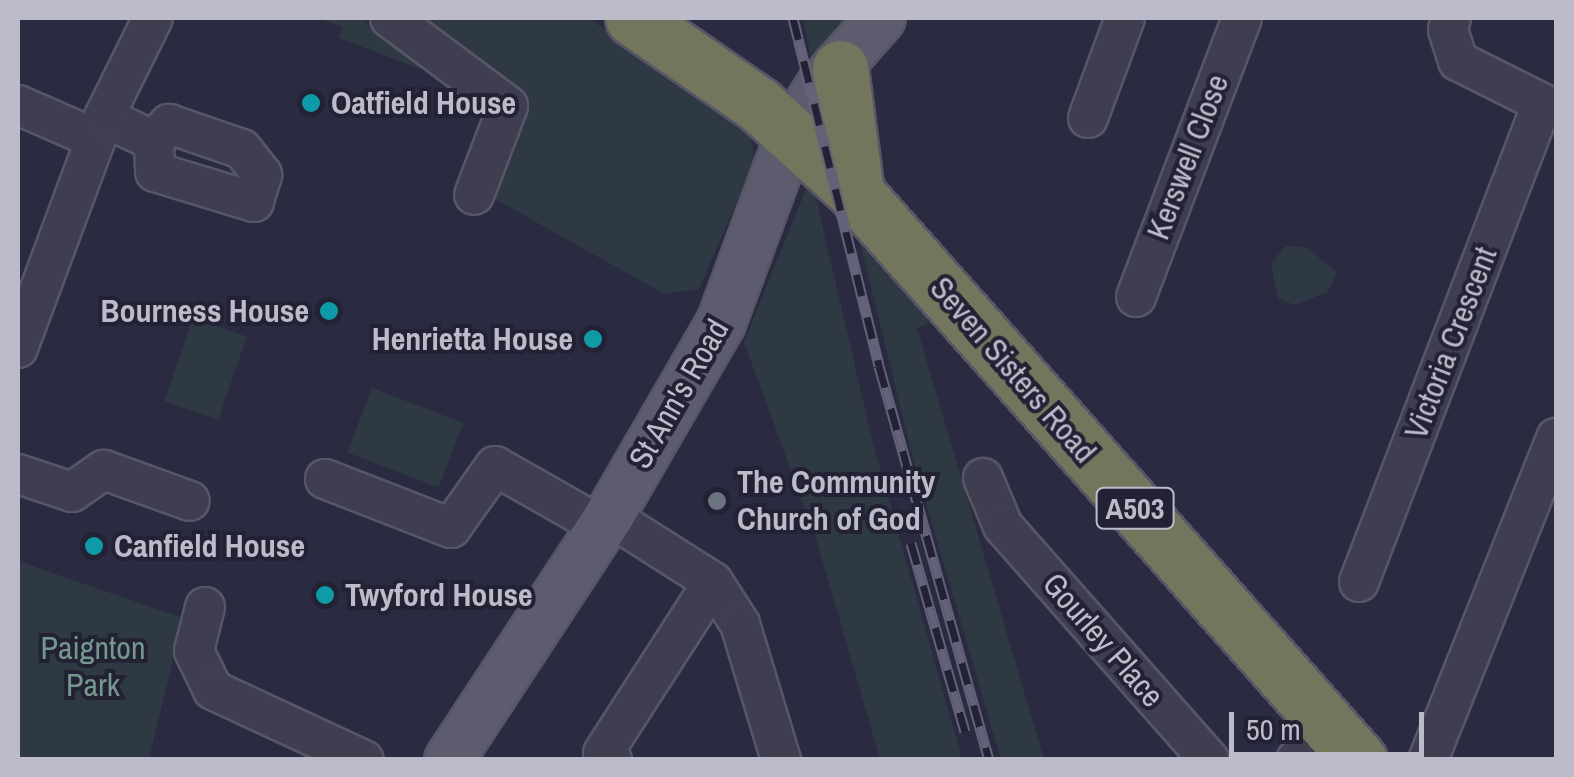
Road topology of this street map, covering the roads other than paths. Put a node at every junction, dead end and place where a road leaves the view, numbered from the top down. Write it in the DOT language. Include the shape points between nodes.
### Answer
graph roads {
  1 [pos="153,18"];
  2 [pos="390,18"];
  3 [pos="633,18"];
  4 [pos="882,18"];
  5 [pos="1125,18"];
  6 [pos="1242,18"];
  7 [pos="1451,18"];
  8 [pos="840,68"];
  9 [pos="18,105"];
  10 [pos="1549,107"];
  11 [pos="1088,118"];
  12 [pos="100,128"];
  13 [pos="792,132"];
  14 [pos="154,141"];
  15 [pos="856,193"];
  16 [pos="474,195"];
  17 [pos="1136,297"];
  18 [pos="18,348"];
  19 [pos="1556,438"];
  20 [pos="18,474"];
  21 [pos="983,478"];
  22 [pos="326,479"];
  23 [pos="190,501"];
  24 [pos="604,520"];
  25 [pos="713,582"];
  26 [pos="1359,582"];
  27 [pos="206,607"];
  28 [pos="1329,749"];
  29 [pos="364,760"];
  30 [pos="449,760"];
  31 [pos="612,760"];
  32 [pos="781,760"];
  33 [pos="1209,760"];
  34 [pos="1428,760"];
  1 -- 12 [label="street"];
  2 -- 16 [label="street" via="508,106"];
  3 -- 13 [label="highway, Seven Sisters Road / A503"];
  4 -- 8 [label="main road, St Ann's Road"];
  5 -- 11 [label="street"];
  6 -- 17 [label="street, Kerswell Close"];
  7 -- 10 [label="street, Victoria Crescent" via="1458,61"];
  8 -- 13 [label="main road, St Ann's Road"];
  8 -- 15 [label="highway"];
  9 -- 12 [label="street"];
  10 -- 26 [label="street, Victoria Crescent"];
  12 -- 14 [label="street"];
  12 -- 18 [label="street"];
  13 -- 15 [label="highway, Seven Sisters Road / A503"];
  13 -- 24 [label="main road, St Ann's Road" via="721,322"];
  15 -- 28 [label="highway, Seven Sisters Road / A503"];
  19 -- 34 [label="street"];
  20 -- 23 [label="street" via="72,492 104,470"];
  21 -- 33 [label="street, Gourley Place"];
  22 -- 24 [label="street" via="451,528 495,466"];
  24 -- 25 [label="street"];
  24 -- 30 [label="main road, St Ann's Road"];
  25 -- 31 [label="street" via="603,753"];
  25 -- 32 [label="street" via="740,624"];
  27 -- 29 [label="street" via="194,650 213,690"];
}
